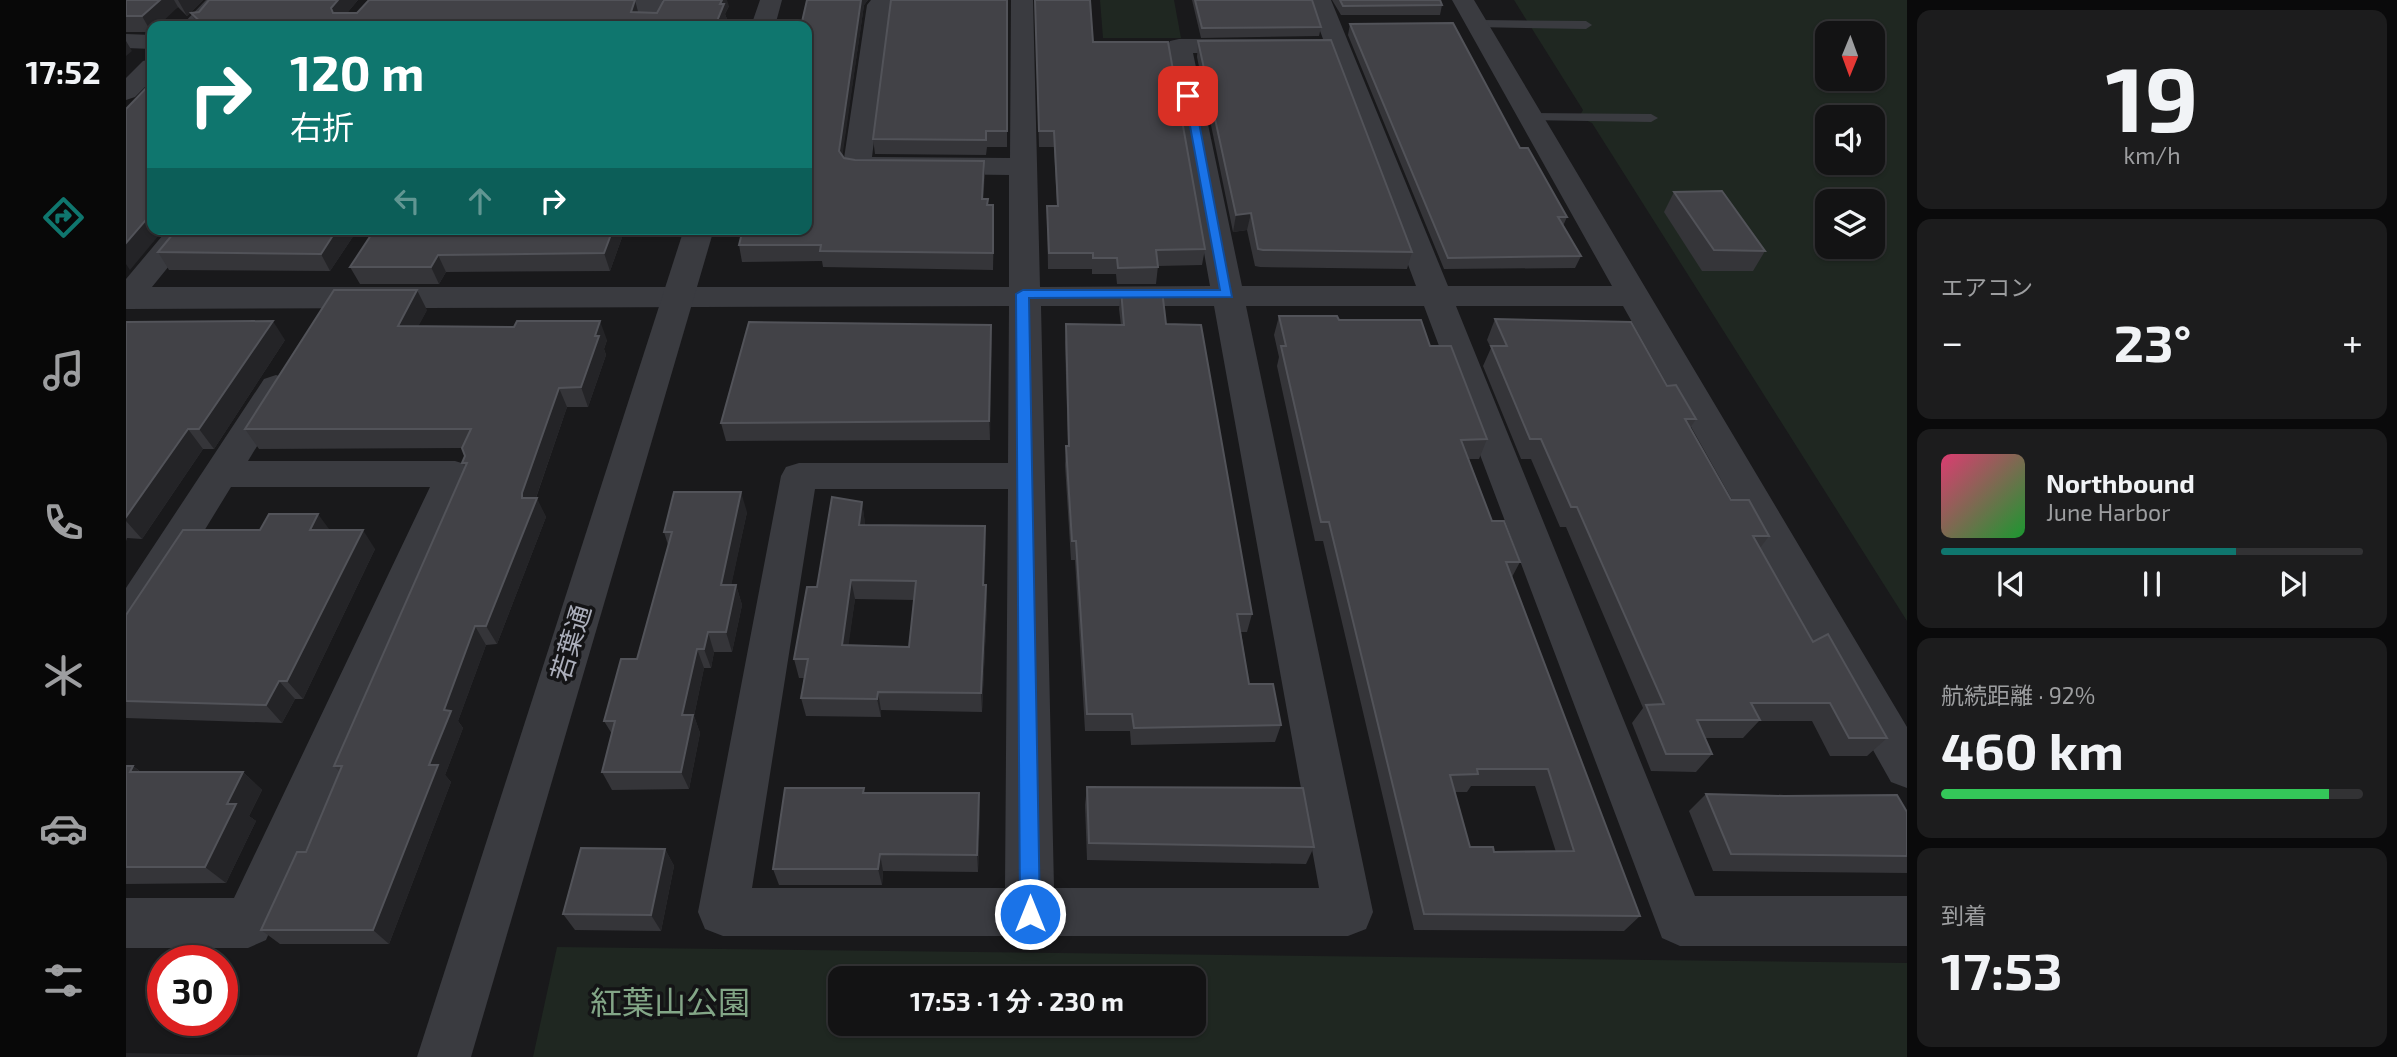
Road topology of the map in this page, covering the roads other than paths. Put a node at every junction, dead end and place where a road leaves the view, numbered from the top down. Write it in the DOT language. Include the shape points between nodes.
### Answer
graph roads {
  1 [pos="219,0"];
  2 [pos="771,0"];
  3 [pos="1463,0"];
  4 [pos="1013,3"];
  5 [pos="568,5"];
  6 [pos="970,5"];
  7 [pos="198,21"];
  8 [pos="651,21"];
  9 [pos="764,21"];
  10 [pos="1336,24"];
  11 [pos="1464,24"];
  12 [pos="1586,24"];
  13 [pos="126,41"];
  14 [pos="147,42"];
  15 [pos="147,71"];
  16 [pos="126,92"];
  17 [pos="1531,117"];
  18 [pos="1651,118"];
  19 [pos="1023,167"];
  20 [pos="179,235"];
  21 [pos="697,235"];
  22 [pos="354,263"];
  23 [pos="1023,294"];
  24 [pos="1227,294"];
  25 [pos="1433,294"];
  26 [pos="1635,296"];
  27 [pos="332,297"];
  28 [pos="678,297"];
  29 [pos="127,298"];
  30 [pos="222,474"];
  31 [pos="1025,476"];
  32 [pos="126,622"];
  33 [pos="1907,768"];
  34 [pos="1030,914"];
  35 [pos="1907,921"];
  36 [pos="126,923"];
  37 [pos="444,1057"];
  1 -- 7 [label="street"];
  2 -- 9 [label="street"];
  3 -- 11 [label="street"];
  4 -- 19 [label="street"];
  5 -- 8 [label="street" via="658,6"];
  6 -- 19 [label="street" via="879,5 857,165"];
  10 -- 24 [label="street" via="1179,46"];
  10 -- 25 [label="street"];
  11 -- 12 [label="lane"];
  11 -- 17 [label="street"];
  13 -- 14 [label="street"];
  15 -- 16 [label="street"];
  17 -- 18 [label="lane"];
  17 -- 26 [label="street"];
  19 -- 23 [label="street"];
  20 -- 29 [label="street"];
  21 -- 28 [label="street, 若葉通"];
  22 -- 27 [label="street"];
  23 -- 24 [label="street"];
  23 -- 28 [label="street"];
  23 -- 31 [label="street"];
  24 -- 25 [label="street"];
  24 -- 34 [label="street" via="1348,912"];
  25 -- 26 [label="street"];
  25 -- 35 [label="street" via="1680,922"];
  26 -- 33 [label="street"];
  27 -- 28 [label="street"];
  27 -- 29 [label="street"];
  27 -- 30 [label="street"];
  28 -- 37 [label="street, 若葉通"];
  30 -- 32 [label="street"];
  30 -- 36 [label="street" via="455,474 248,923"];
  31 -- 34 [label="street"];
  31 -- 34 [label="street" via="799,476 723,912"];
}
